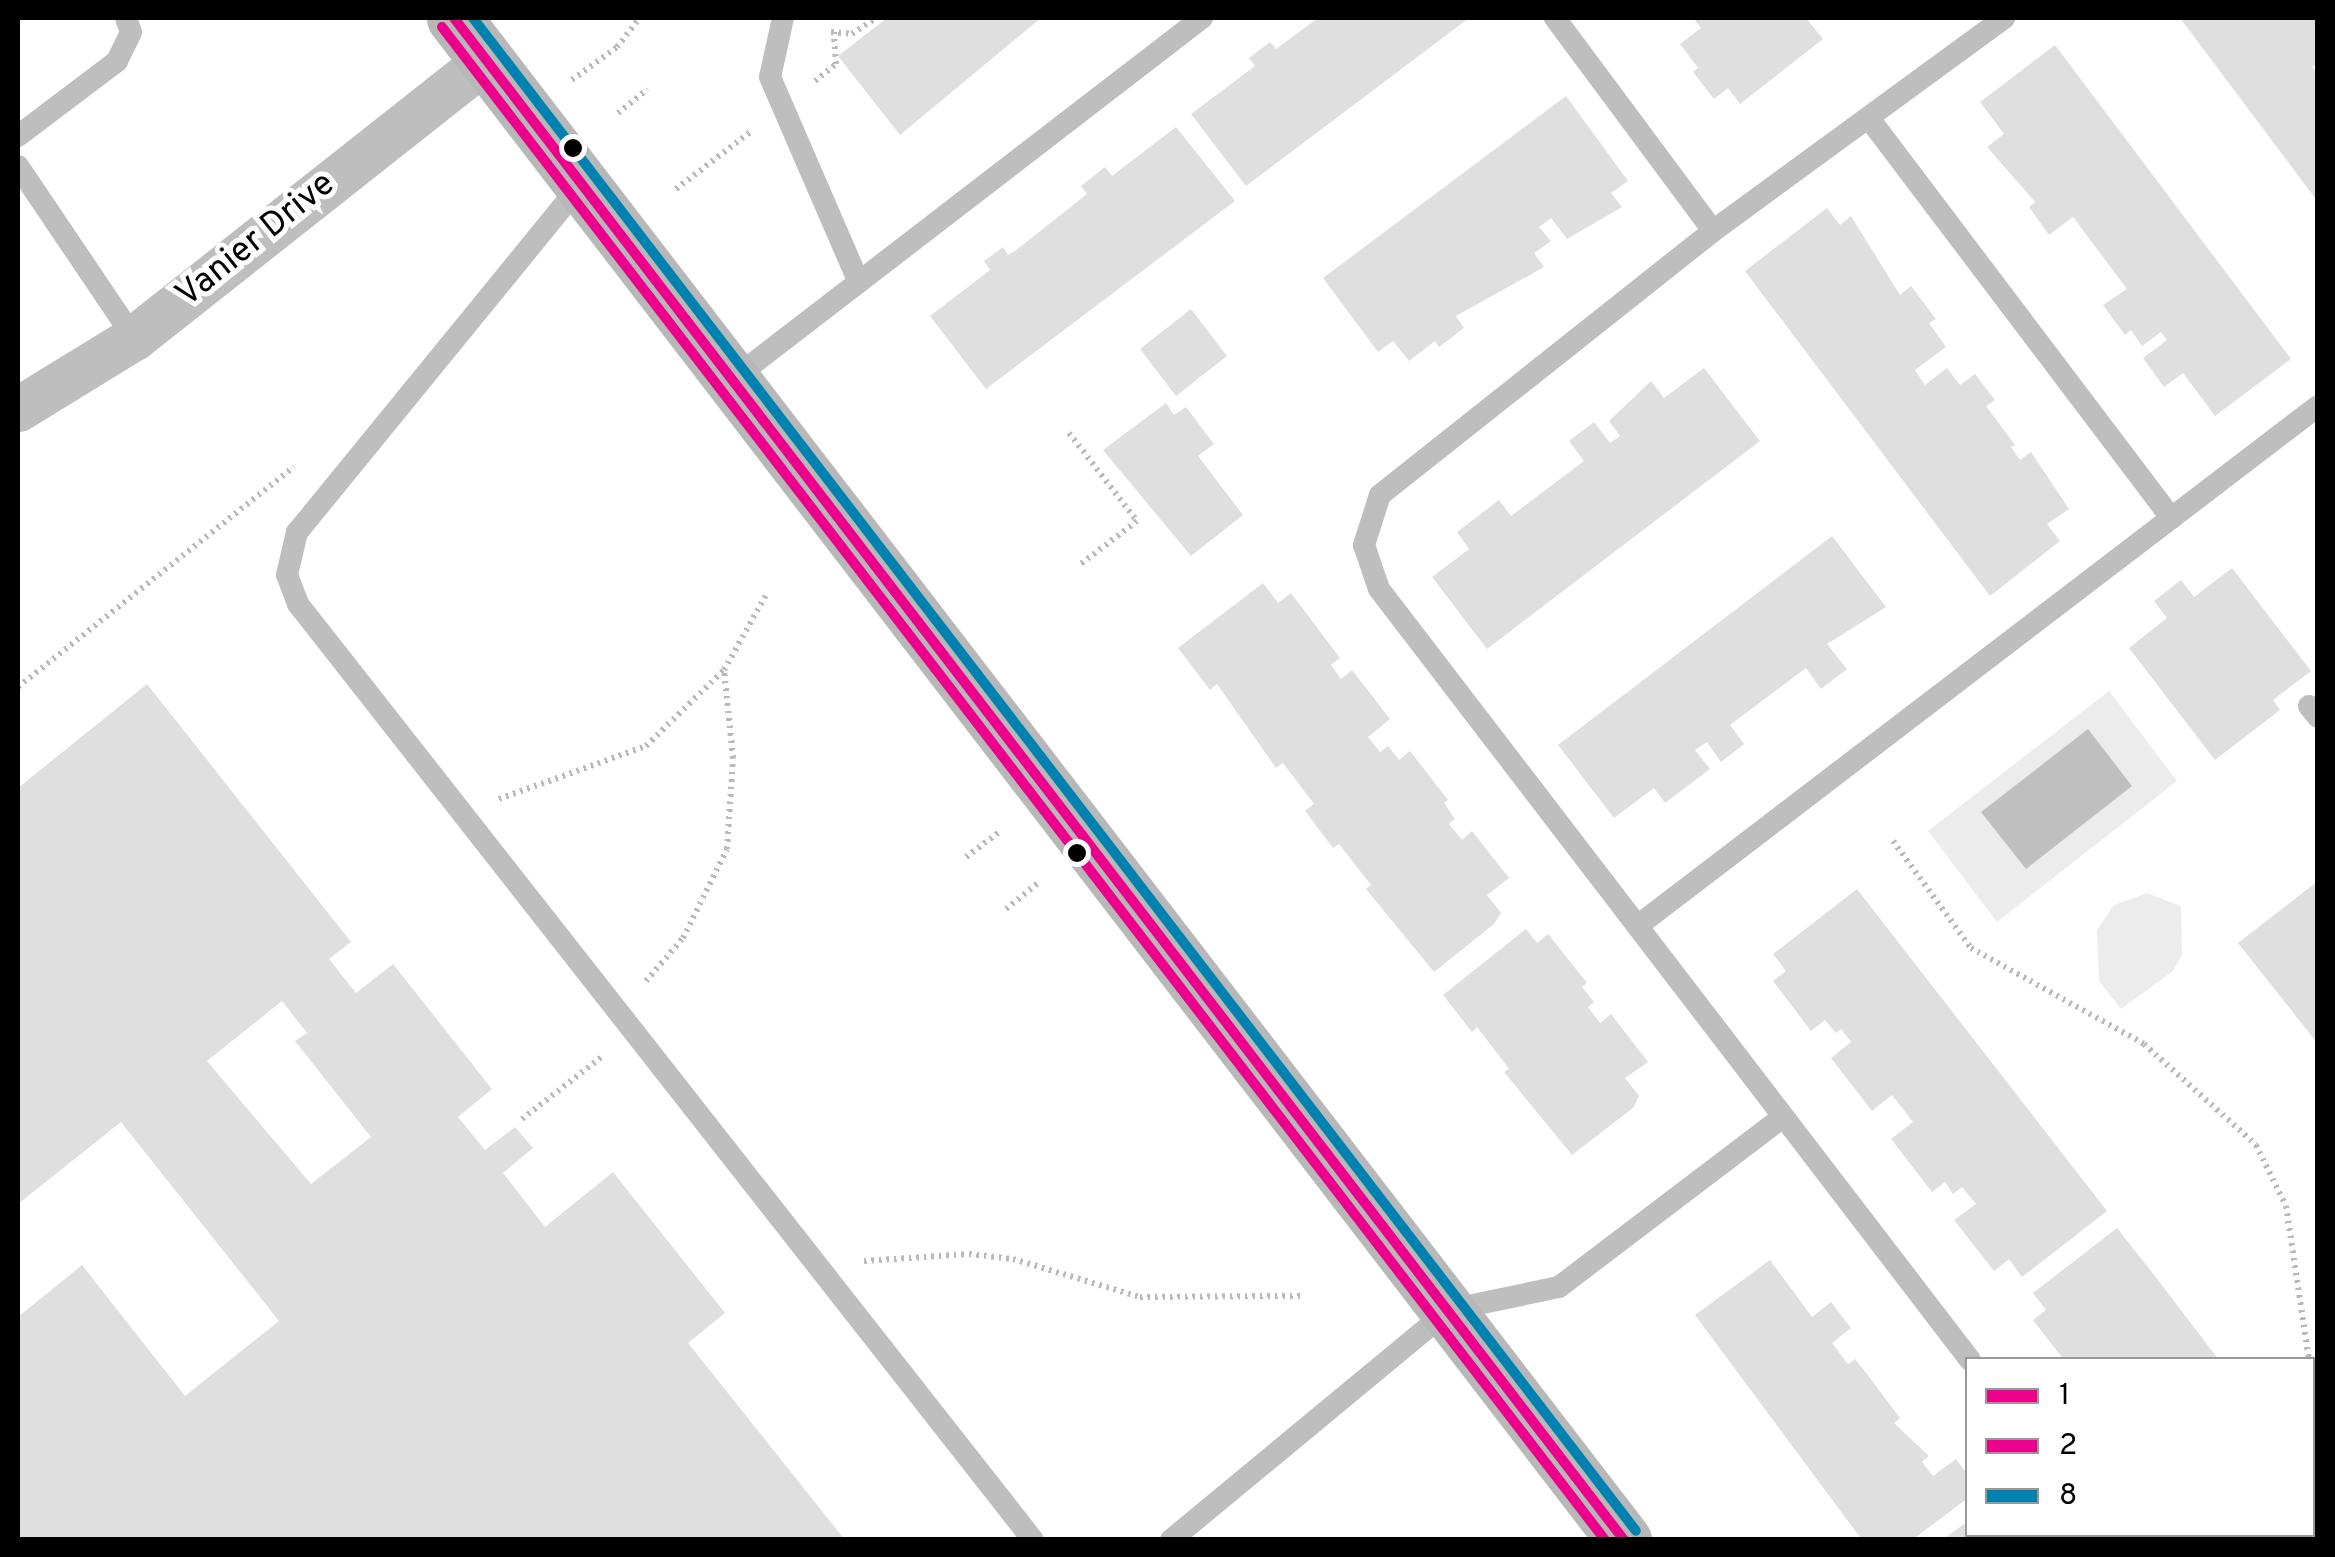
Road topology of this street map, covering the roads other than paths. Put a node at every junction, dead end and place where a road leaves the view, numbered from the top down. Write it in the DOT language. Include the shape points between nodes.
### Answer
graph roads {
  1 [pos="126,18"];
  2 [pos="783,18"];
  3 [pos="1202,18"];
  4 [pos="1555,18"];
  5 [pos="2004,18"];
  6 [pos="470,38"];
  7 [pos="1871,121"];
  8 [pos="18,136"];
  9 [pos="18,166"];
  10 [pos="582,183"];
  11 [pos="1713,231"];
  12 [pos="857,278"];
  13 [pos="134,338"];
  14 [pos="733,379"];
  15 [pos="2318,406"];
  16 [pos="18,409"];
  17 [pos="2171,518"];
  18 [pos="1640,924"];
  19 [pos="1783,1116"];
  20 [pos="1449,1310"];
  21 [pos="1968,1357"];
  22 [pos="1033,1540"];
  23 [pos="1170,1540"];
  24 [pos="1624,1540"];
  1 -- 8 [label="lane" via="131,32 118,61"];
  2 -- 12 [label="lane" via="770,56 781,108"];
  3 -- 12 [label="lane"];
  4 -- 11 [label="lane"];
  5 -- 7 [label="lane"];
  6 -- 10 [label="main road"];
  6 -- 13 [label="street, Vanier Drive"];
  7 -- 11 [label="lane"];
  7 -- 17 [label="lane"];
  9 -- 13 [label="lane"];
  10 -- 14 [label="main road"];
  10 -- 22 [label="lane" via="308,517 288,552 287,575 298,604"];
  11 -- 18 [label="lane" via="1380,496 1364,545 1380,588"];
  12 -- 14 [label="lane"];
  13 -- 16 [label="street, Vanier Drive"];
  14 -- 20 [label="main road"];
  15 -- 17 [label="lane"];
  17 -- 18 [label="lane"];
  18 -- 19 [label="lane"];
  19 -- 20 [label="lane" via="1559,1286"];
  19 -- 21 [label="lane"];
  20 -- 23 [label="lane"];
  20 -- 24 [label="main road"];
}
